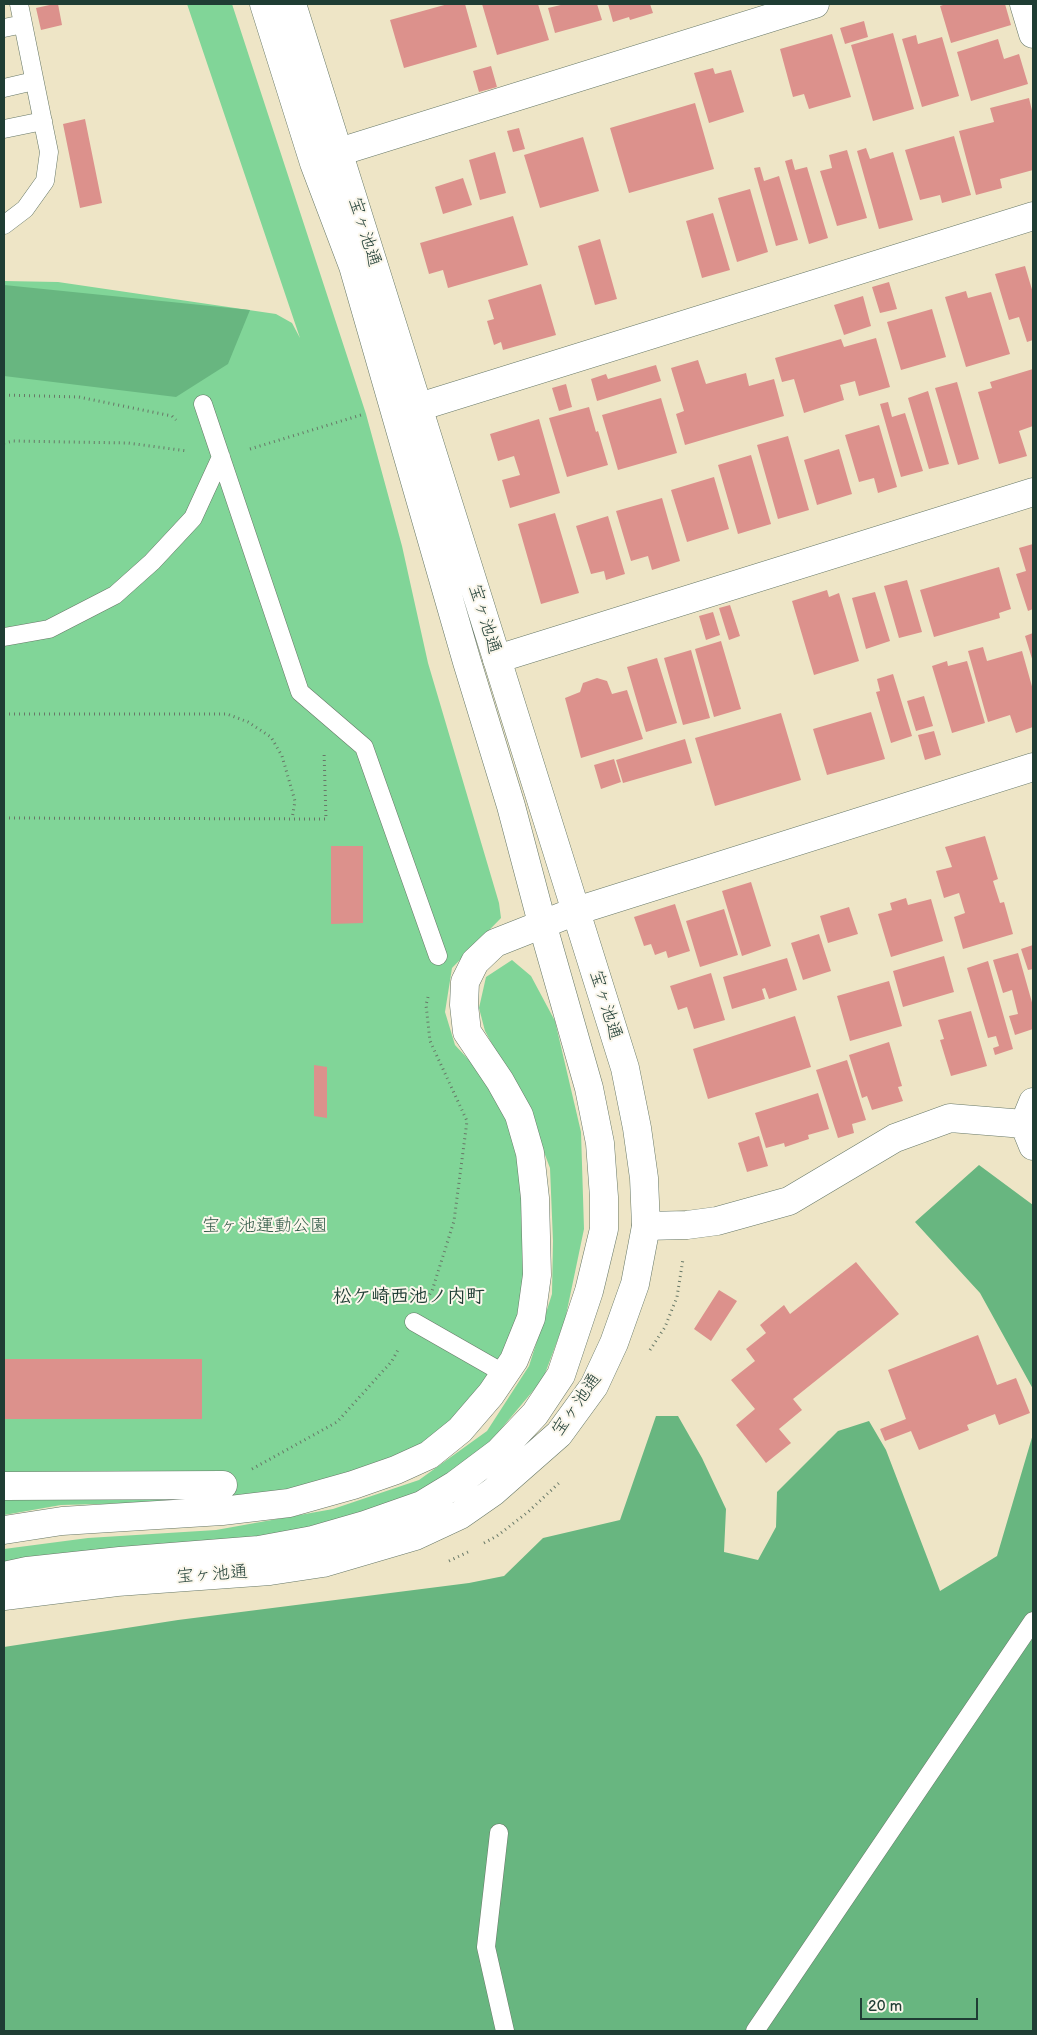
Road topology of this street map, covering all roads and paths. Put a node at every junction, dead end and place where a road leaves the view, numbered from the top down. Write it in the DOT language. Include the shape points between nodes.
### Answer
graph roads {
  1 [pos="19,4"];
  2 [pos="264,4"];
  3 [pos="292,4"];
  4 [pos="815,4"];
  5 [pos="1024,4"];
  6 [pos="23,24"];
  7 [pos="4,28"];
  8 [pos="1033,34"];
  9 [pos="34,81"];
  10 [pos="4,88"];
  11 [pos="43,121"];
  12 [pos="4,129"];
  13 [pos="339,152"];
  14 [pos="1033,216"];
  15 [pos="4,225"];
  16 [pos="4,395"];
  17 [pos="204,404"];
  18 [pos="406,407"];
  19 [pos="179,422"];
  20 [pos="4,443"];
  21 [pos="221,457"];
  22 [pos="1033,492"];
  23 [pos="4,637"];
  24 [pos="497,659"];
  25 [pos="4,714"];
  26 [pos="324,758"];
  27 [pos="1033,767"];
  28 [pos="4,818"];
  29 [pos="292,819"];
  30 [pos="576,911"];
  31 [pos="542,923"];
  32 [pos="438,956"];
  33 [pos="1030,1124"];
  34 [pos="646,1226"];
  35 [pos="414,1322"];
  36 [pos="505,1374"];
  37 [pos="222,1485"];
  38 [pos="4,1486"];
  39 [pos="4,1530"];
  40 [pos="4,1576"];
  41 [pos="4,1596"];
  42 [pos="1033,1621"];
  43 [pos="498,1833"];
  44 [pos="505,2031"];
  45 [pos="755,2031"];
  1 -- 6 [label="lane"];
  2 -- 18 [label="street, 宝ヶ池通" via="314,163"];
  3 -- 13 [label="street, 宝ヶ池通"];
  4 -- 13 [label="street"];
  5 -- 8 [label="street"];
  6 -- 7 [label="lane"];
  6 -- 9 [label="lane"];
  9 -- 10 [label="lane"];
  9 -- 11 [label="lane"];
  11 -- 12 [label="lane"];
  11 -- 15 [label="lane" via="49,152 45,181 25,209"];
  13 -- 18 [label="street, 宝ヶ池通"];
  14 -- 18 [label="street"];
  16 -- 19 [label="path" via="79,397 172,416"];
  17 -- 21 [label="lane"];
  18 -- 21 [label="path"];
  18 -- 24 [label="street, 宝ヶ池通"];
  18 -- 31 [label="street, 宝ヶ池通" via="467,662 511,806"];
  20 -- 21 [label="path" via="128,443"];
  21 -- 23 [label="lane" via="192,518 152,562 115,595 49,628"];
  21 -- 32 [label="lane" via="300,692 364,747"];
  22 -- 24 [label="street"];
  24 -- 30 [label="street, 宝ヶ池通"];
  25 -- 29 [label="path" via="227,714 248,722 271,737 282,756 295,801"];
  26 -- 29 [label="path" via="326,819"];
  27 -- 30 [label="street"];
  28 -- 29 [label="path"];
  30 -- 31 [label="street"];
  30 -- 34 [label="street, 宝ヶ池通" via="625,1068 644,1178"];
  31 -- 36 [label="street" via="494,943 475,962 465,982 467,1032 519,1116 530,1153 535,1198 537,1275 530,1318 514,1360"];
  31 -- 40 [label="street, 宝ヶ池通" via="589,1088 600,1143 604,1228 589,1291 561,1375 535,1414 499,1452 455,1485 422,1505 365,1525 313,1540 259,1550 110,1562"];
  32 -- 35 [label="path" via="426,1005 430,1041 467,1121 454,1221 432,1291"];
  33 -- 34 [label="street" via="950,1118 895,1138 789,1201 717,1221"];
  34 -- 41 [label="street, 宝ヶ池通" via="635,1284 614,1343 594,1386 559,1434 493,1492 460,1516 415,1536 323,1563 270,1571 117,1582"];
  35 -- 36 [label="lane"];
  35 -- 37 [label="path" via="392,1361 337,1422"];
  36 -- 39 [label="street" via="460,1430 429,1455 353,1486 289,1503 222,1511 62,1521"];
  37 -- 38 [label="street"];
  42 -- 45 [label="lane"];
  43 -- 44 [label="lane" via="486,1947"];
}
